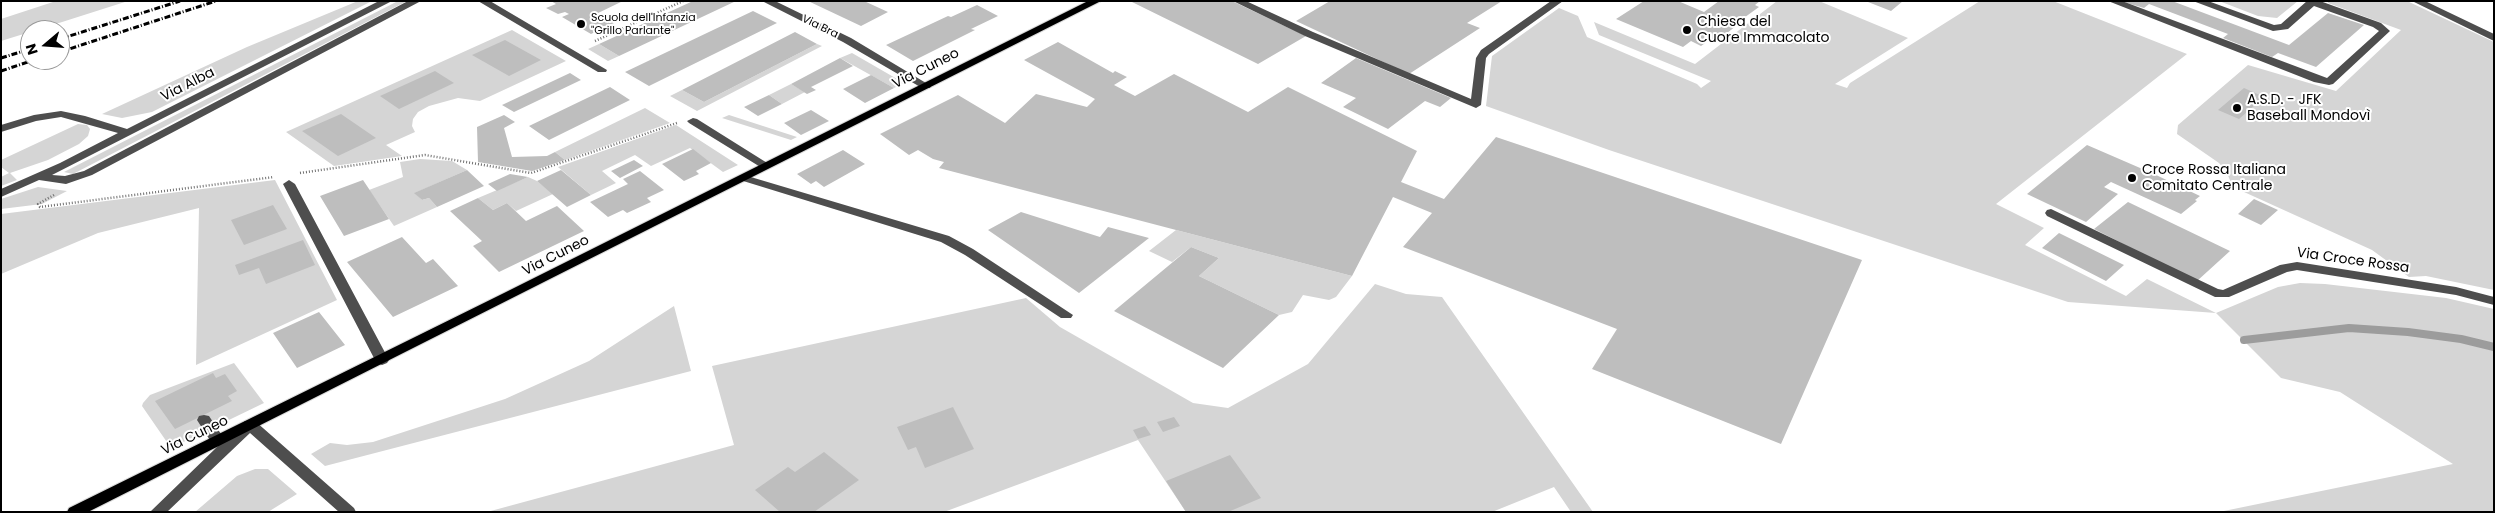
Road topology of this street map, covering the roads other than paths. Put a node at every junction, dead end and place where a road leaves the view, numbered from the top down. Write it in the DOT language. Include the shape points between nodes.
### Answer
graph roads {
  1 [pos="387,1"];
  2 [pos="416,1"];
  3 [pos="483,1"];
  4 [pos="767,1"];
  5 [pos="1096,1"];
  6 [pos="1238,1"];
  7 [pos="1558,1"];
  8 [pos="2113,1"];
  9 [pos="2198,1"];
  10 [pos="2417,1"];
  11 [pos="2313,2"];
  12 [pos="2494,38"];
  13 [pos="602,70"];
  14 [pos="926,86"];
  15 [pos="693,121"];
  16 [pos="1,130"];
  17 [pos="128,133"];
  18 [pos="766,166"];
  19 [pos="40,177"];
  20 [pos="288,178"];
  21 [pos="744,178"];
  22 [pos="1,193"];
  23 [pos="2051,213"];
  24 [pos="2494,301"];
  25 [pos="1066,315"];
  26 [pos="382,360"];
  27 [pos="204,420"];
  28 [pos="250,425"];
  29 [pos="218,441"];
  30 [pos="74,512"];
  31 [pos="157,512"];
  32 [pos="349,512"];
  1 -- 17 [label="street, Via Alba"];
  2 -- 19 [label="street" via="88,173 66,180"];
  3 -- 13 [label="street"];
  4 -- 14 [label="street, Via Bra" via="847,40"];
  5 -- 14 [label="main road, Via Cuneo"];
  6 -- 7 [label="street" via="1476,105 1485,52"];
  8 -- 11 [label="street" via="2329,82 2385,31 2378,25"];
  9 -- 11 [label="street" via="2273,28 2284,27"];
  10 -- 12 [label="street"];
  14 -- 18 [label="main road, Via Cuneo"];
  15 -- 18 [label="street"];
  16 -- 17 [label="street" via="34,118 61,114"];
  17 -- 19 [label="street, Via Alba"];
  18 -- 21 [label="main road, Via Cuneo"];
  19 -- 22 [label="street, Via Alba"];
  20 -- 26 [label="street"];
  21 -- 25 [label="street" via="945,239"];
  21 -- 26 [label="main road, Via Cuneo"];
  23 -- 24 [label="street, Via Croce Rossa" via="2216,293 2224,294 2284,268 2297,266"];
  26 -- 28 [label="main road, Via Cuneo"];
  27 -- 29 [label="street"];
  28 -- 29 [label="main road, Via Cuneo"];
  28 -- 31 [label="street"];
  28 -- 32 [label="street"];
  29 -- 30 [label="main road, Via Cuneo"];
}
